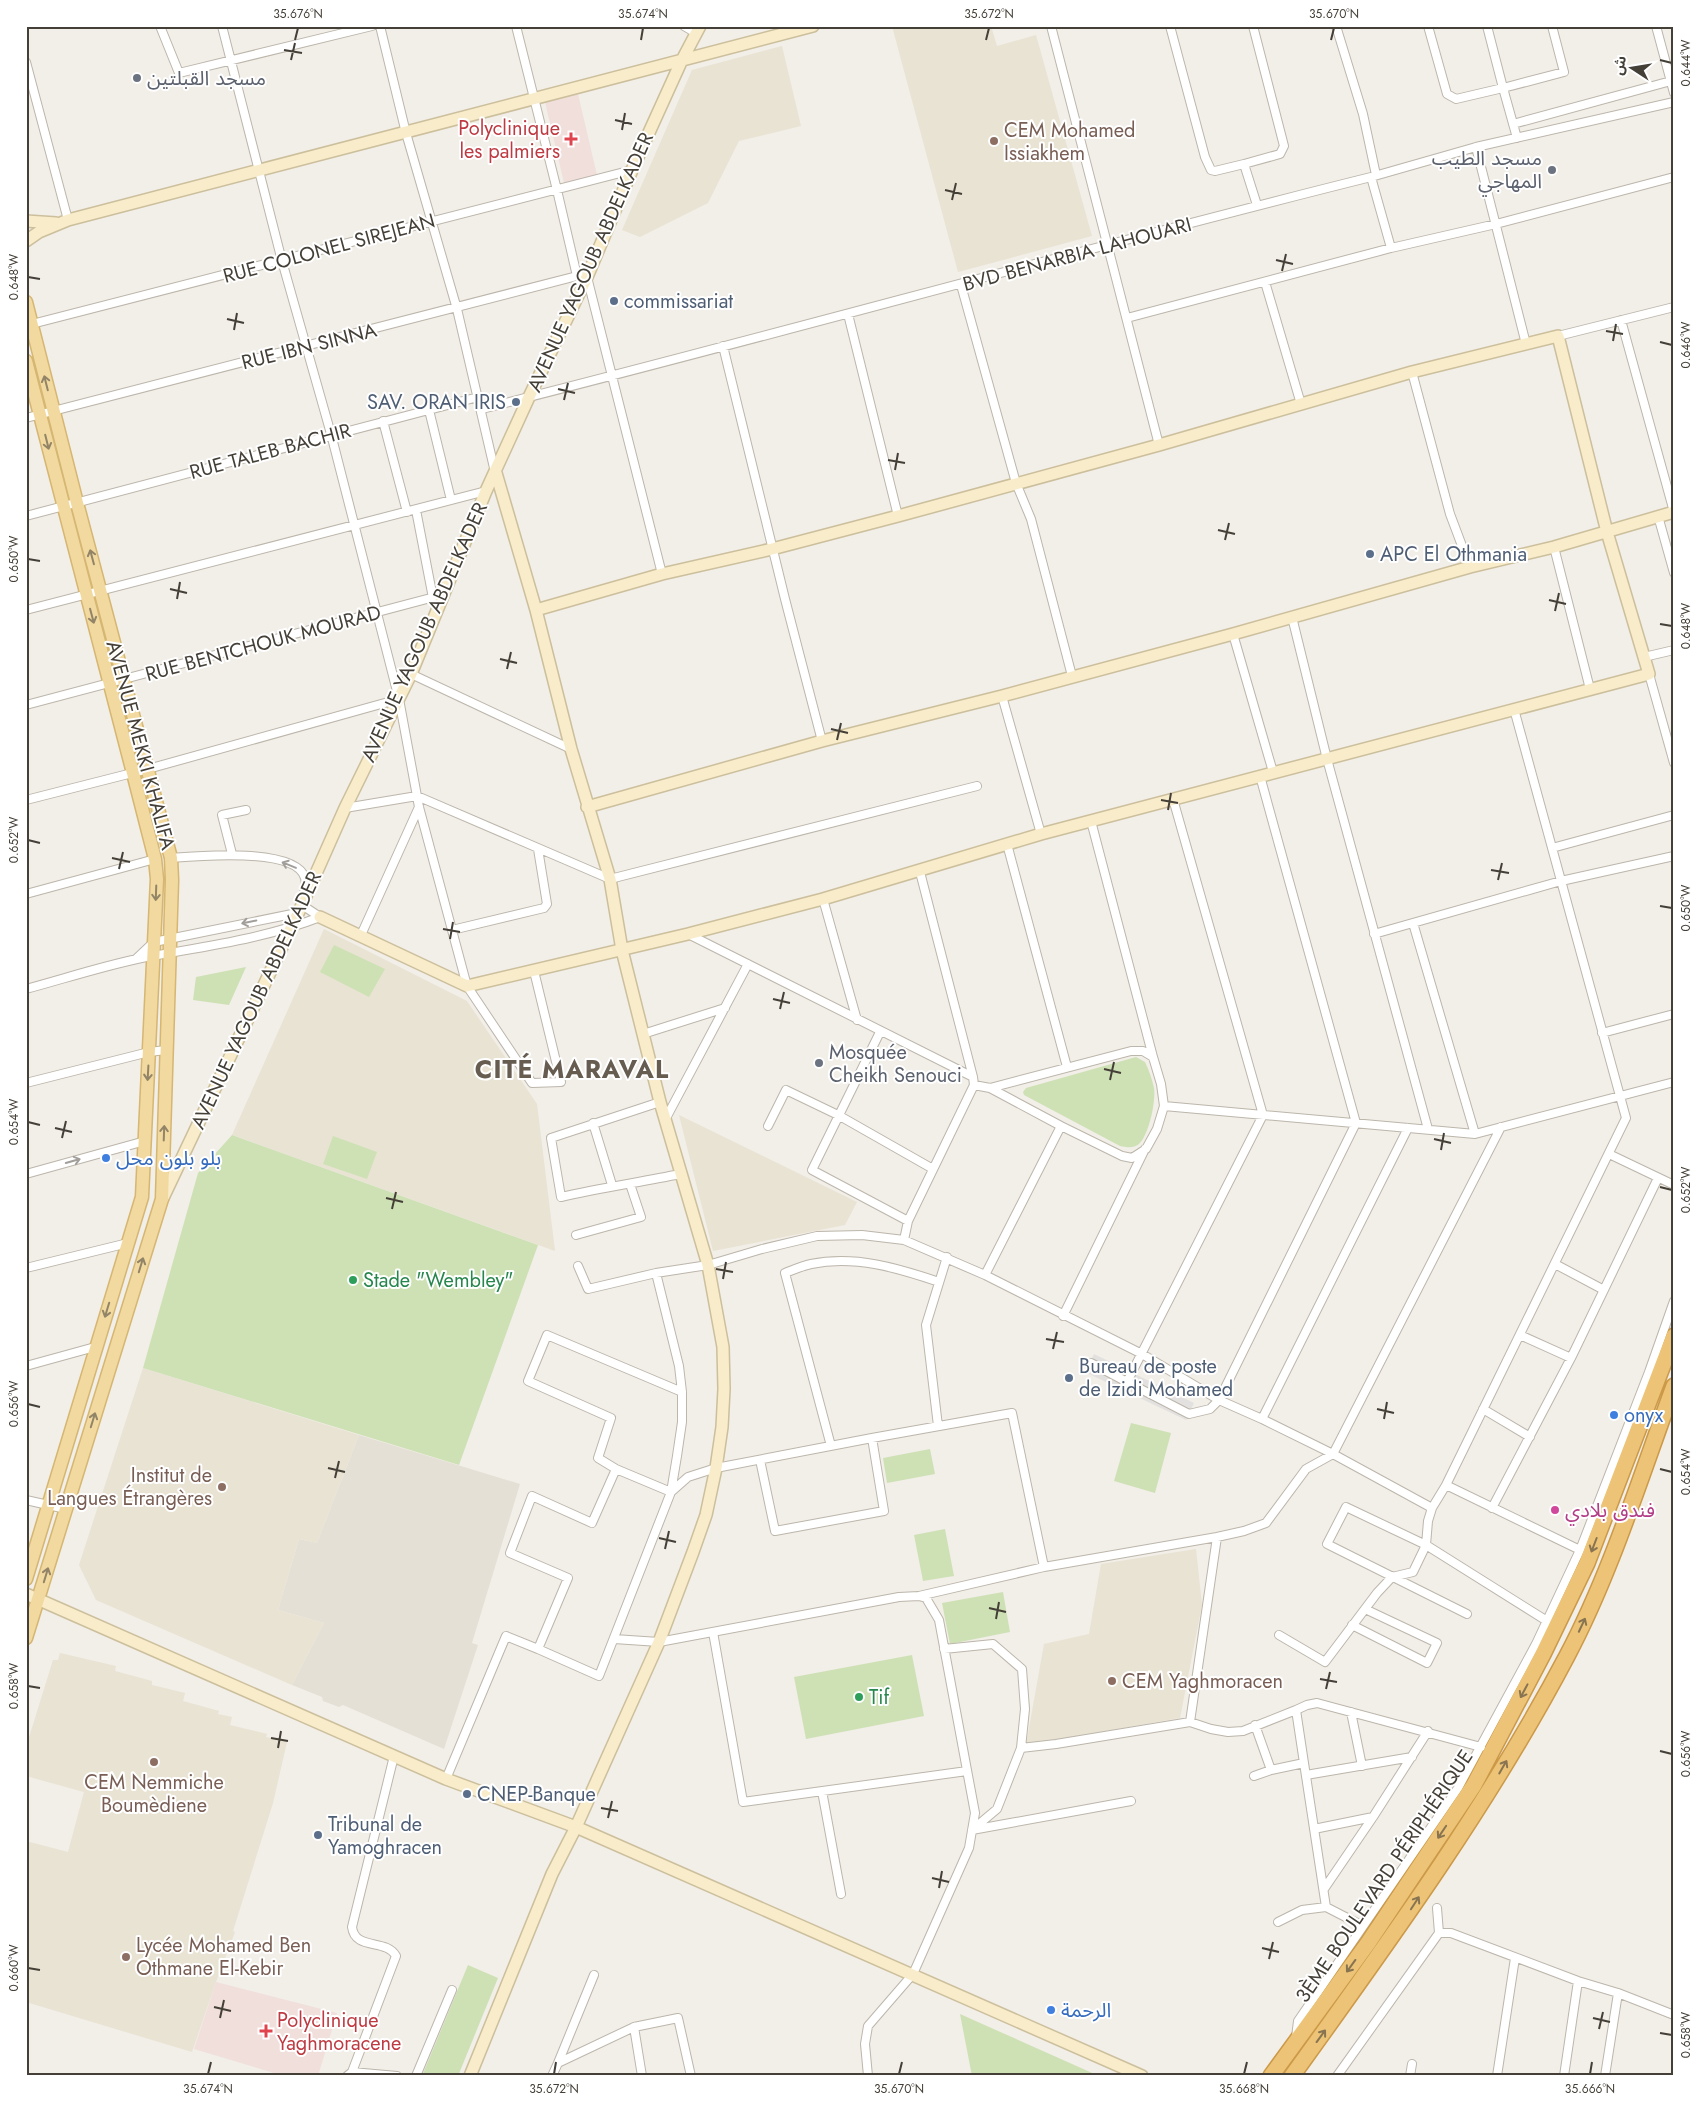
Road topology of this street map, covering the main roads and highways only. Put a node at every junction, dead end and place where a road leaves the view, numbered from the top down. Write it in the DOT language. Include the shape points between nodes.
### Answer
graph roads {
  1 [pos="26,302"];
  2 [pos="29,325"];
  3 [pos="26,361"];
  4 [pos="1674,1336"];
  5 [pos="1674,1386"];
  6 [pos="26,1579"];
  7 [pos="32,1597"];
  8 [pos="26,1638"];
  9 [pos="1271,2076"];
  10 [pos="1292,2076"];
  1 -- 2 [label="main road, AVENUE MEKKI KHALIFA"];
  7 -- 2 [label="main road, AVENUE MEKKI KHALIFA, one-way" via="66,1509 162,1199 172,880 171,858"];
  3 -- 6 [label="main road, AVENUE MEKKI KHALIFA, one-way" via="155,859 156,878 142,1196"];
  4 -- 9 [label="highway, 3ÈME BOULEVARD PÉRIPHÉRIQUE, one-way" via="1587,1563 1474,1784 1368,1944"];
  10 -- 5 [label="highway, 3ÈME BOULEVARD PÉRIPHÉRIQUE, one-way" via="1401,1924 1489,1790 1567,1656 1600,1584"];
  7 -- 8 [label="main road, AVENUE MEKKI KHALIFA"];
}
